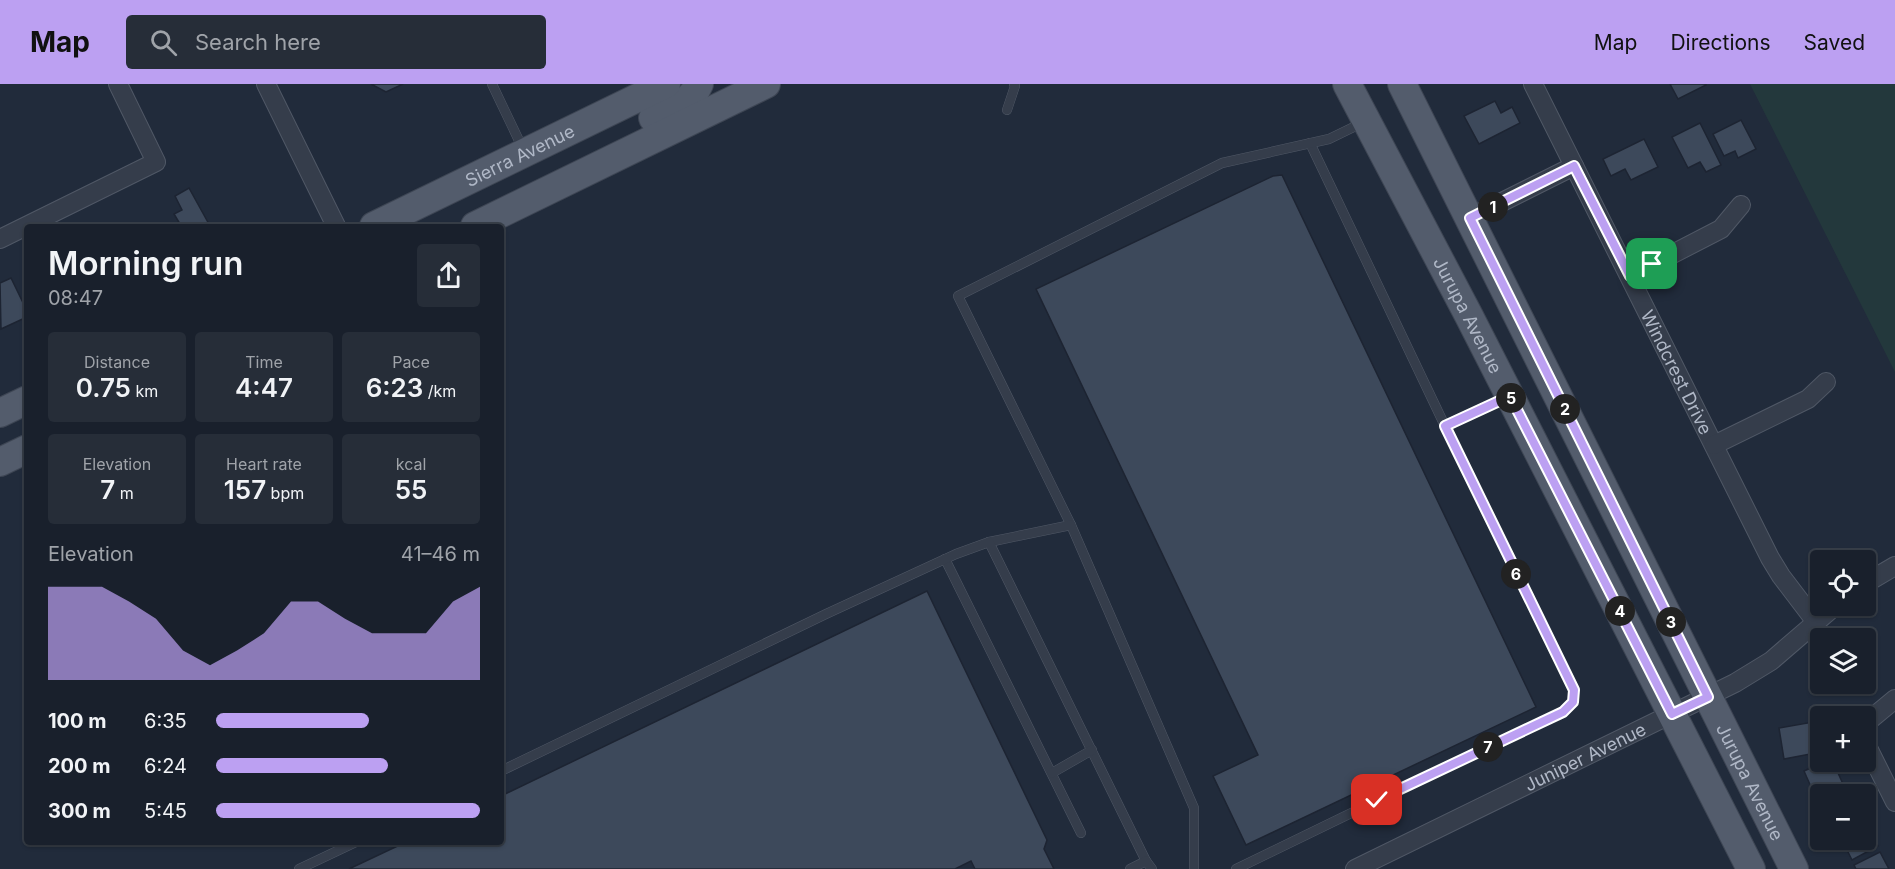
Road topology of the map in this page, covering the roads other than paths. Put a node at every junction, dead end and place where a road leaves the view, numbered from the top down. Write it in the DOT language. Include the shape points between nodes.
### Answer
graph roads {
  1 [pos="118,84"];
  2 [pos="266,84"];
  3 [pos="492,84"];
  4 [pos="666,84"];
  5 [pos="699,84"];
  6 [pos="766,84"];
  7 [pos="1014,84"];
  8 [pos="1347,84"];
  9 [pos="1402,84"];
  10 [pos="1533,84"];
  11 [pos="1007,110"];
  12 [pos="1366,121"];
  13 [pos="1310,143"];
  14 [pos="525,154"];
  15 [pos="1574,166"];
  16 [pos="1741,205"];
  17 [pos="514,208"];
  18 [pos="1470,218"];
  19 [pos="30,224"];
  20 [pos="335,224"];
  21 [pos="378,224"];
  22 [pos="479,224"];
  23 [pos="24,227"];
  24 [pos="0,239"];
  25 [pos="1630,276"];
  26 [pos="1826,382"];
  27 [pos="1510,396"];
  28 [pos="24,401"];
  29 [pos="0,413"];
  30 [pos="1445,426"];
  31 [pos="1714,445"];
  32 [pos="24,450"];
  33 [pos="0,462"];
  34 [pos="1071,525"];
  35 [pos="989,542"];
  36 [pos="945,559"];
  37 [pos="1895,566"];
  38 [pos="1876,577"];
  39 [pos="1823,616"];
  40 [pos="1816,622"];
  41 [pos="1708,697"];
  42 [pos="1895,699"];
  43 [pos="1672,714"];
  44 [pos="1876,715"];
  45 [pos="1092,750"];
  46 [pos="1876,764"];
  47 [pos="504,770"];
  48 [pos="1052,773"];
  49 [pos="1895,802"];
  50 [pos="1080,833"];
  51 [pos="350,845"];
  52 [pos="1149,865"];
  53 [pos="299,869"];
  54 [pos="1130,869"];
  55 [pos="1194,869"];
  56 [pos="1236,869"];
  57 [pos="1355,869"];
  58 [pos="1751,869"];
  59 [pos="1794,869"];
  1 -- 19 [label="street" via="156,162"];
  2 -- 20 [label="street"];
  3 -- 14 [label="lane"];
  4 -- 14 [label="main road, Sierra Avenue"];
  5 -- 17 [label="main road" via="683,103 550,173"];
  6 -- 17 [label="main road"];
  7 -- 11 [label="lane"];
  8 -- 12 [label="main road, Jurupa Avenue"];
  9 -- 18 [label="main road, Jurupa Avenue"];
  10 -- 15 [label="street, Windcrest Drive"];
  12 -- 13 [label="lane" via="1329,139"];
  12 -- 27 [label="main road, Jurupa Avenue"];
  13 -- 30 [label="lane"];
  13 -- 34 [label="lane" via="1222,163 958,296"];
  14 -- 21 [label="main road, Sierra Avenue"];
  15 -- 18 [label="street"];
  15 -- 25 [label="street, Windcrest Drive"];
  16 -- 25 [label="street" via="1721,229"];
  17 -- 22 [label="main road"];
  18 -- 41 [label="main road, Jurupa Avenue"];
  23 -- 24 [label="street"];
  25 -- 31 [label="street, Windcrest Drive"];
  26 -- 31 [label="street" via="1808,399"];
  27 -- 30 [label="lane"];
  27 -- 43 [label="main road, Jurupa Avenue"];
  28 -- 29 [label="main road"];
  30 -- 56 [label="lane" via="1574,690 1573,702 1563,712"];
  31 -- 40 [label="street, Windcrest Drive" via="1770,558"];
  32 -- 33 [label="main road"];
  34 -- 35 [label="lane"];
  34 -- 55 [label="lane" via="1194,808"];
  35 -- 36 [label="lane"];
  35 -- 45 [label="lane"];
  36 -- 47 [label="lane"];
  36 -- 48 [label="lane"];
  37 -- 38 [label="street"];
  39 -- 40 [label="street, Juniper Avenue"];
  40 -- 41 [label="street, Juniper Avenue" via="1771,661"];
  41 -- 43 [label="street, Juniper Avenue"];
  41 -- 59 [label="main road, Jurupa Avenue"];
  42 -- 44 [label="street"];
  43 -- 57 [label="street, Juniper Avenue"];
  43 -- 58 [label="main road, Jurupa Avenue"];
  45 -- 48 [label="lane"];
  45 -- 52 [label="lane"];
  46 -- 49 [label="street"];
  48 -- 50 [label="lane"];
  51 -- 53 [label="lane"];
  52 -- 54 [label="lane"];
}
